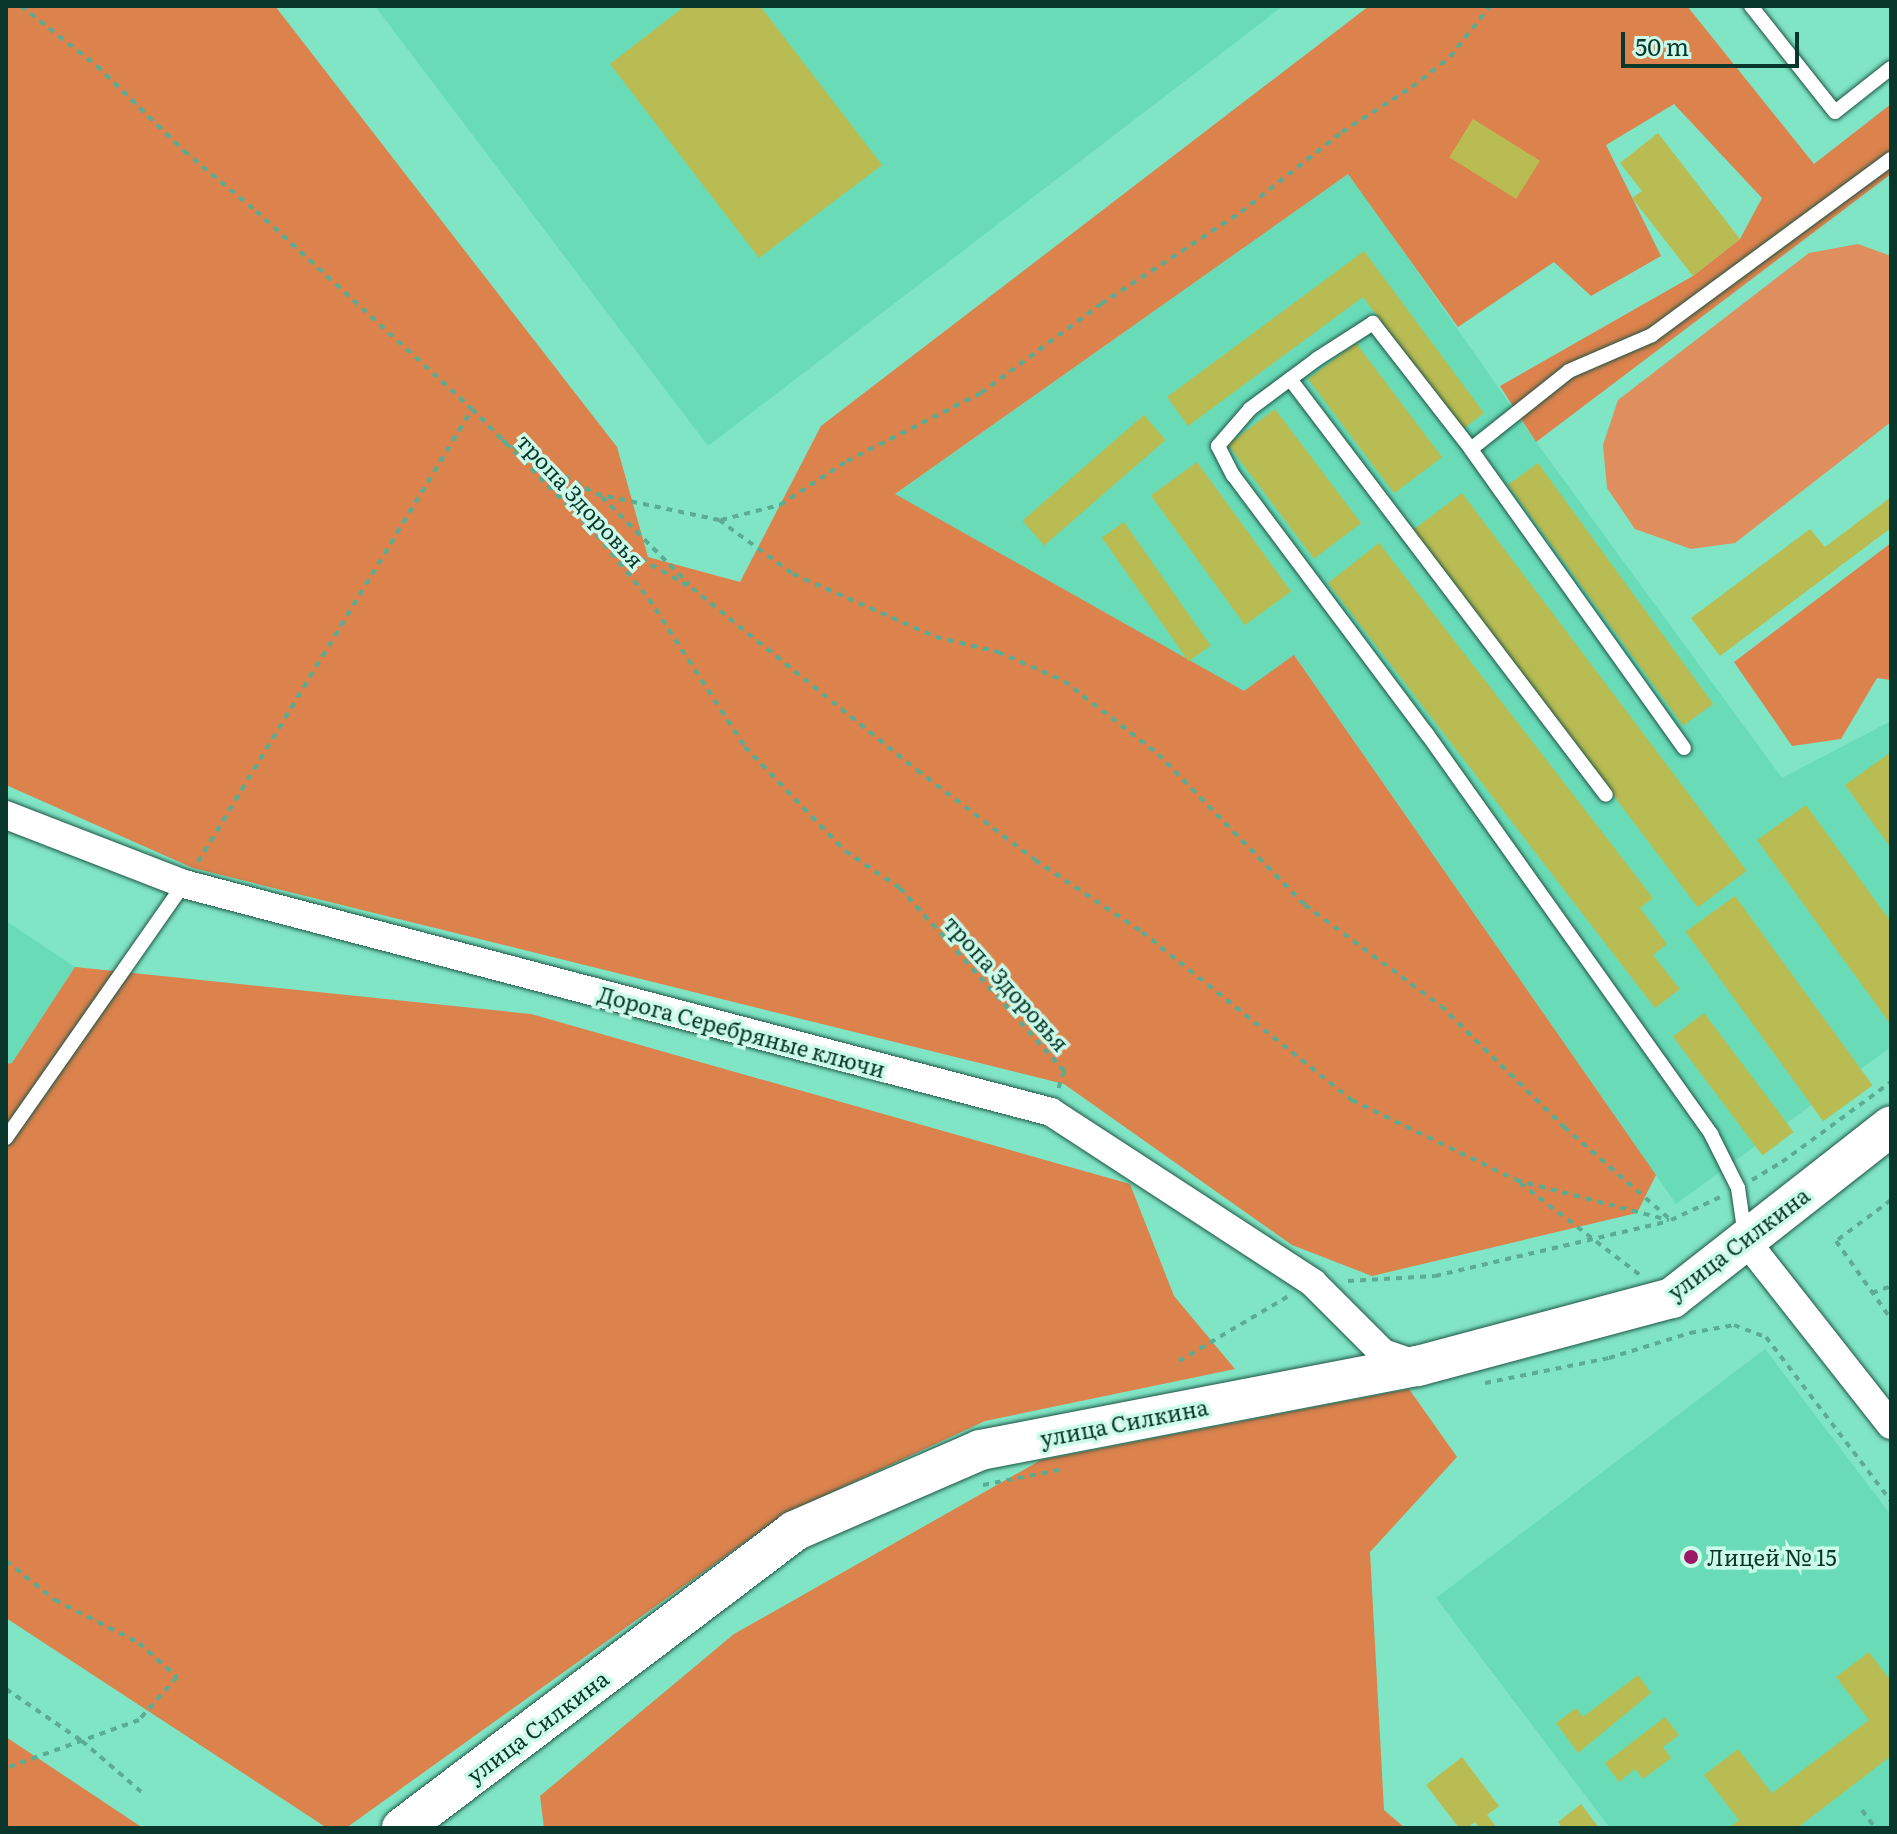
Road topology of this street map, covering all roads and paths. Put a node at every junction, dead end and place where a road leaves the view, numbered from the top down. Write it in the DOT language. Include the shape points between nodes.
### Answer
graph roads {
  1 [pos="21,6"];
  2 [pos="1490,6"];
  3 [pos="1751,6"];
  4 [pos="1891,68"];
  5 [pos="1891,159"];
  6 [pos="1290,379"];
  7 [pos="472,409"];
  8 [pos="502,440"];
  9 [pos="1471,449"];
  10 [pos="600,495"];
  11 [pos="719,520"];
  12 [pos="596,534"];
  13 [pos="692,588"];
  14 [pos="1684,748"];
  15 [pos="1606,795"];
  16 [pos="6,815"];
  17 [pos="184,884"];
  18 [pos="1891,1082"];
  19 [pos="1051,1112"];
  20 [pos="1891,1126"];
  21 [pos="6,1138"];
  22 [pos="1516,1180"];
  23 [pos="1738,1188"];
  24 [pos="1891,1200"];
  25 [pos="1671,1220"];
  26 [pos="1591,1238"];
  27 [pos="1746,1241"];
  28 [pos="1313,1283"];
  29 [pos="1891,1286"];
  30 [pos="1872,1293"];
  31 [pos="1672,1298"];
  32 [pos="1891,1319"];
  33 [pos="1690,1333"];
  34 [pos="1179,1361"];
  35 [pos="1418,1366"];
  36 [pos="1484,1383"];
  37 [pos="1891,1425"];
  38 [pos="1077,1466"];
  39 [pos="983,1485"];
  40 [pos="1891,1501"];
  41 [pos="6,1561"];
  42 [pos="6,1689"];
  43 [pos="82,1741"];
  44 [pos="6,1768"];
  45 [pos="145,1795"];
  46 [pos="1862,1810"];
  47 [pos="402,1828"];
  48 [pos="1875,1828"];
  1 -- 7 [label="path, тропа Здоровья" via="97,66 184,151"];
  2 -- 11 [label="path" via="1450,57 1412,87 981,393 847,461 780,505"];
  3 -- 4 [label="lane" via="1835,112"];
  5 -- 9 [label="lane" via="1652,335 1569,371"];
  6 -- 9 [label="lane" via="1373,323"];
  6 -- 15 [label="lane"];
  6 -- 23 [label="lane" via="1250,409 1218,446 1233,475 1427,734 1701,1121"];
  7 -- 8 [label="path, тропа Здоровья"];
  7 -- 17 [label="path"];
  8 -- 10 [label="path"];
  8 -- 12 [label="path, тропа Здоровья"];
  9 -- 14 [label="lane"];
  10 -- 11 [label="path"];
  10 -- 13 [label="path"];
  11 -- 25 [label="path" via="793,574 936,637 998,652 1064,681 1158,754 1305,905 1441,1006 1564,1127"];
  12 -- 13 [label="path"];
  12 -- 19 [label="path, тропа Здоровья" via="649,599 745,747 845,851 900,888 1064,1071"];
  13 -- 22 [label="path" via="917,770 1035,860 1142,932 1352,1100"];
  16 -- 17 [label="street, Дорога Серебряные ключи"];
  17 -- 19 [label="street, Дорога Серебряные ключи"];
  17 -- 21 [label="lane"];
  18 -- 23 [label="path"];
  19 -- 28 [label="street, Дорога Серебряные ключи"];
  20 -- 27 [label="main road, улица Силкина"];
  22 -- 25 [label="path"];
  22 -- 26 [label="path"];
  23 -- 25 [label="path"];
  23 -- 27 [label="lane"];
  24 -- 30 [label="path" via="1836,1241"];
  25 -- 26 [label="path"];
  26 -- 28 [label="path" via="1435,1276"];
  26 -- 31 [label="path"];
  27 -- 31 [label="main road, улица Силкина"];
  27 -- 37 [label="street"];
  28 -- 34 [label="path"];
  28 -- 35 [label="street, Дорога Серебряные ключи" via="1383,1353"];
  29 -- 30 [label="path"];
  30 -- 32 [label="path"];
  31 -- 33 [label="path"];
  31 -- 35 [label="main road, улица Силкина"];
  33 -- 36 [label="path" via="1609,1358"];
  33 -- 40 [label="path" via="1734,1325 1766,1337"];
  35 -- 47 [label="main road, улица Силкина" via="980,1450 794,1531"];
  38 -- 39 [label="path"];
  41 -- 43 [label="path" via="55,1600 139,1643 177,1677 139,1720"];
  42 -- 43 [label="path"];
  43 -- 44 [label="path"];
  43 -- 45 [label="path"];
  46 -- 48 [label="path"];
}
